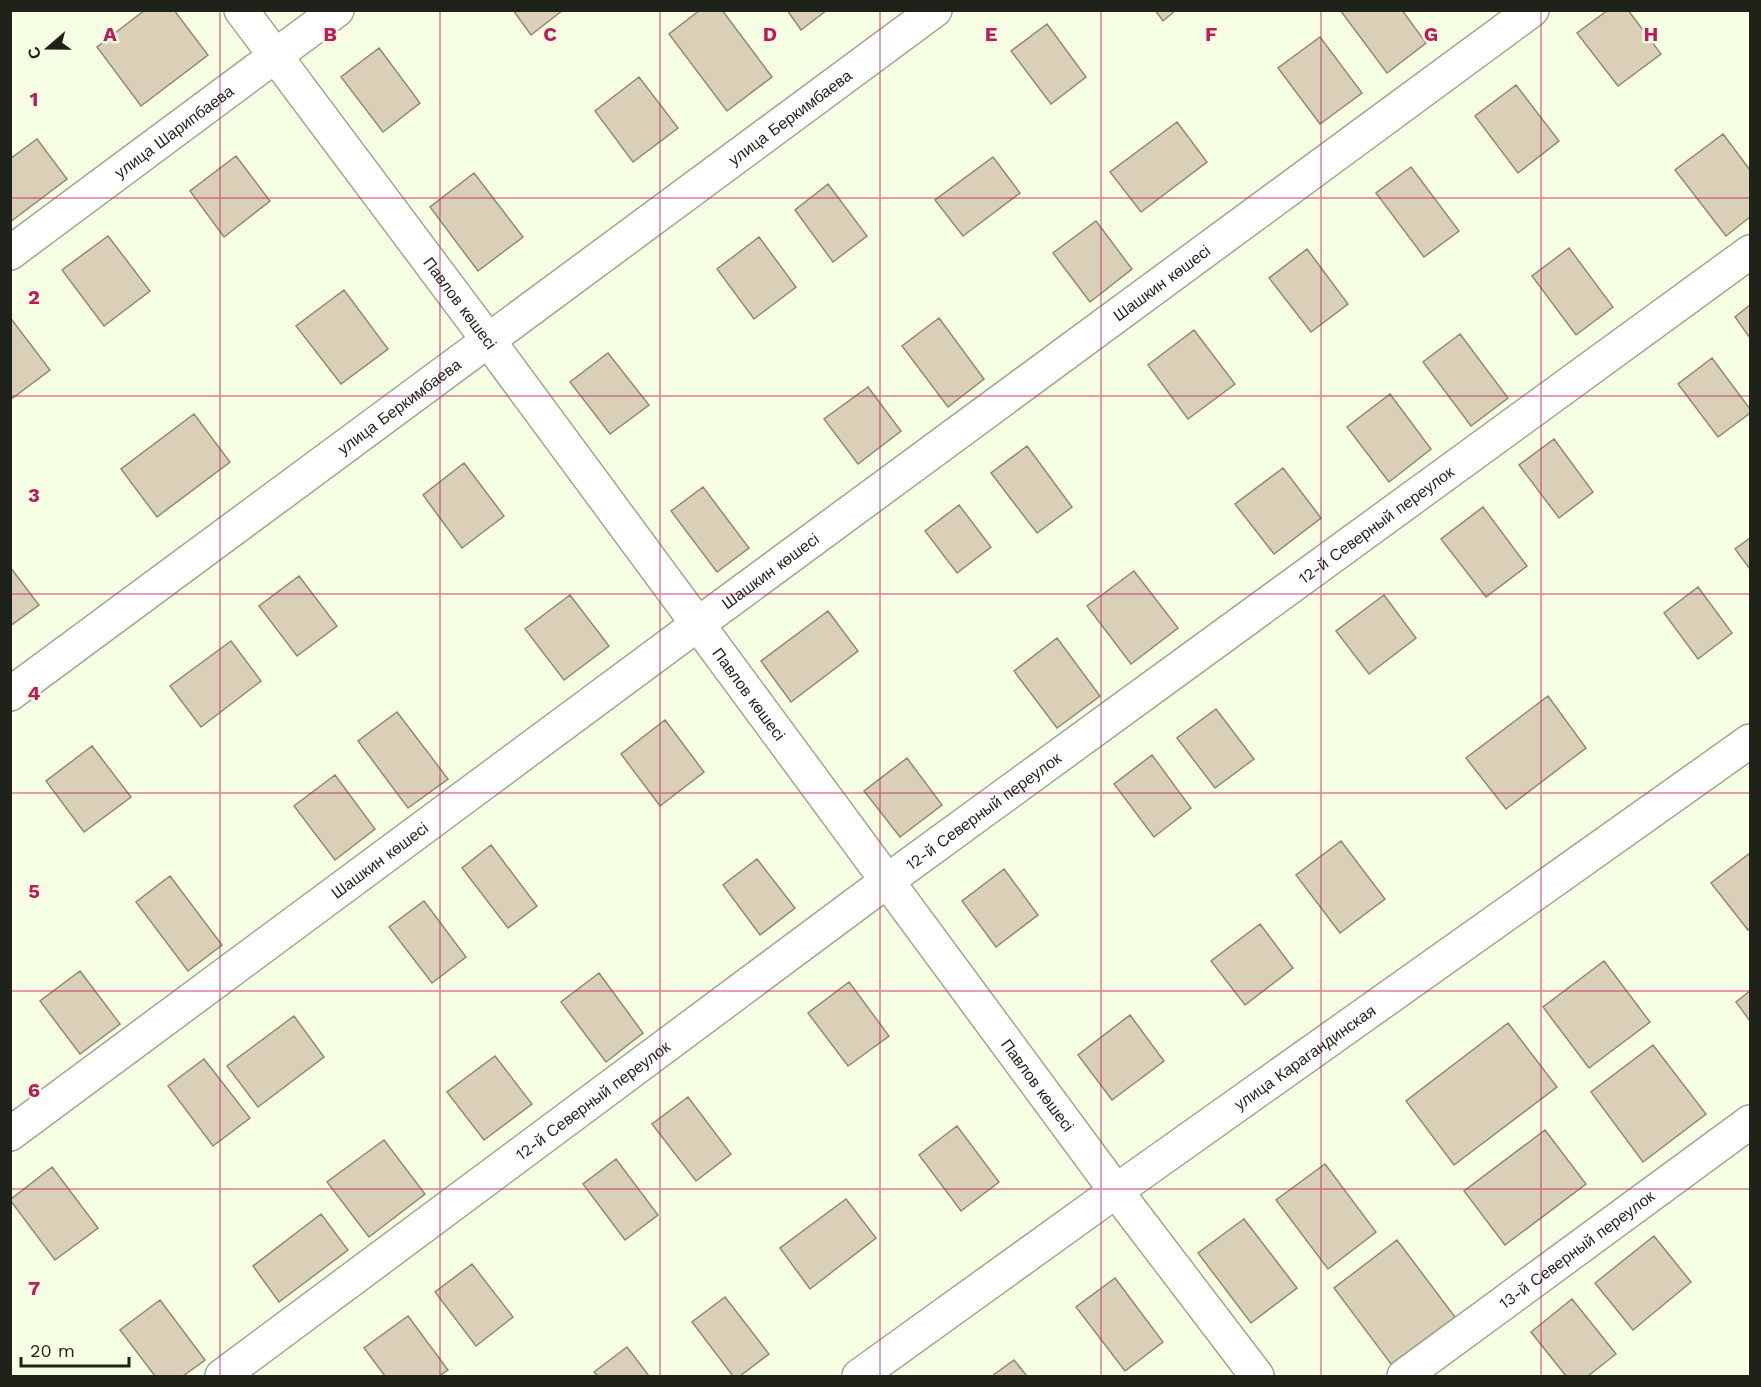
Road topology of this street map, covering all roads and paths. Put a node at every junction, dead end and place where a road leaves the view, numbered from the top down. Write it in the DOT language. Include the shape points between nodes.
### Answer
graph roads {
  1 [pos="241,10"];
  2 [pos="337,10"];
  3 [pos="935,10"];
  4 [pos="1532,10"];
  5 [pos="275,57"];
  6 [pos="1750,252"];
  7 [pos="10,253"];
  8 [pos="488,340"];
  9 [pos="698,624"];
  10 [pos="10,694"];
  11 [pos="1750,741"];
  12 [pos="887,881"];
  13 [pos="1750,1122"];
  14 [pos="10,1134"];
  15 [pos="1116,1191"];
  16 [pos="222,1377"];
  17 [pos="859,1377"];
  18 [pos="1257,1377"];
  19 [pos="1404,1377"];
  1 -- 5 [label="street, Павлов көшесі"];
  2 -- 5 [label="street, улица Шарипбаева"];
  3 -- 8 [label="street, улица Беркимбаева"];
  4 -- 9 [label="street, Шашкин көшесі"];
  5 -- 7 [label="street, улица Шарипбаева"];
  5 -- 8 [label="street, Павлов көшесі"];
  6 -- 12 [label="street, 12-й Северный переулок"];
  8 -- 9 [label="street, Павлов көшесі"];
  8 -- 10 [label="street, улица Беркимбаева"];
  9 -- 12 [label="street, Павлов көшесі"];
  9 -- 14 [label="street, Шашкин көшесі"];
  11 -- 15 [label="street, улица Карагандинская"];
  12 -- 15 [label="street, Павлов көшесі"];
  12 -- 16 [label="street, 12-й Северный переулок"];
  13 -- 19 [label="street, 13-й Северный переулок"];
  15 -- 17 [label="street, улица Карагандинская"];
  15 -- 18 [label="street, Павлов көшесі"];
}
